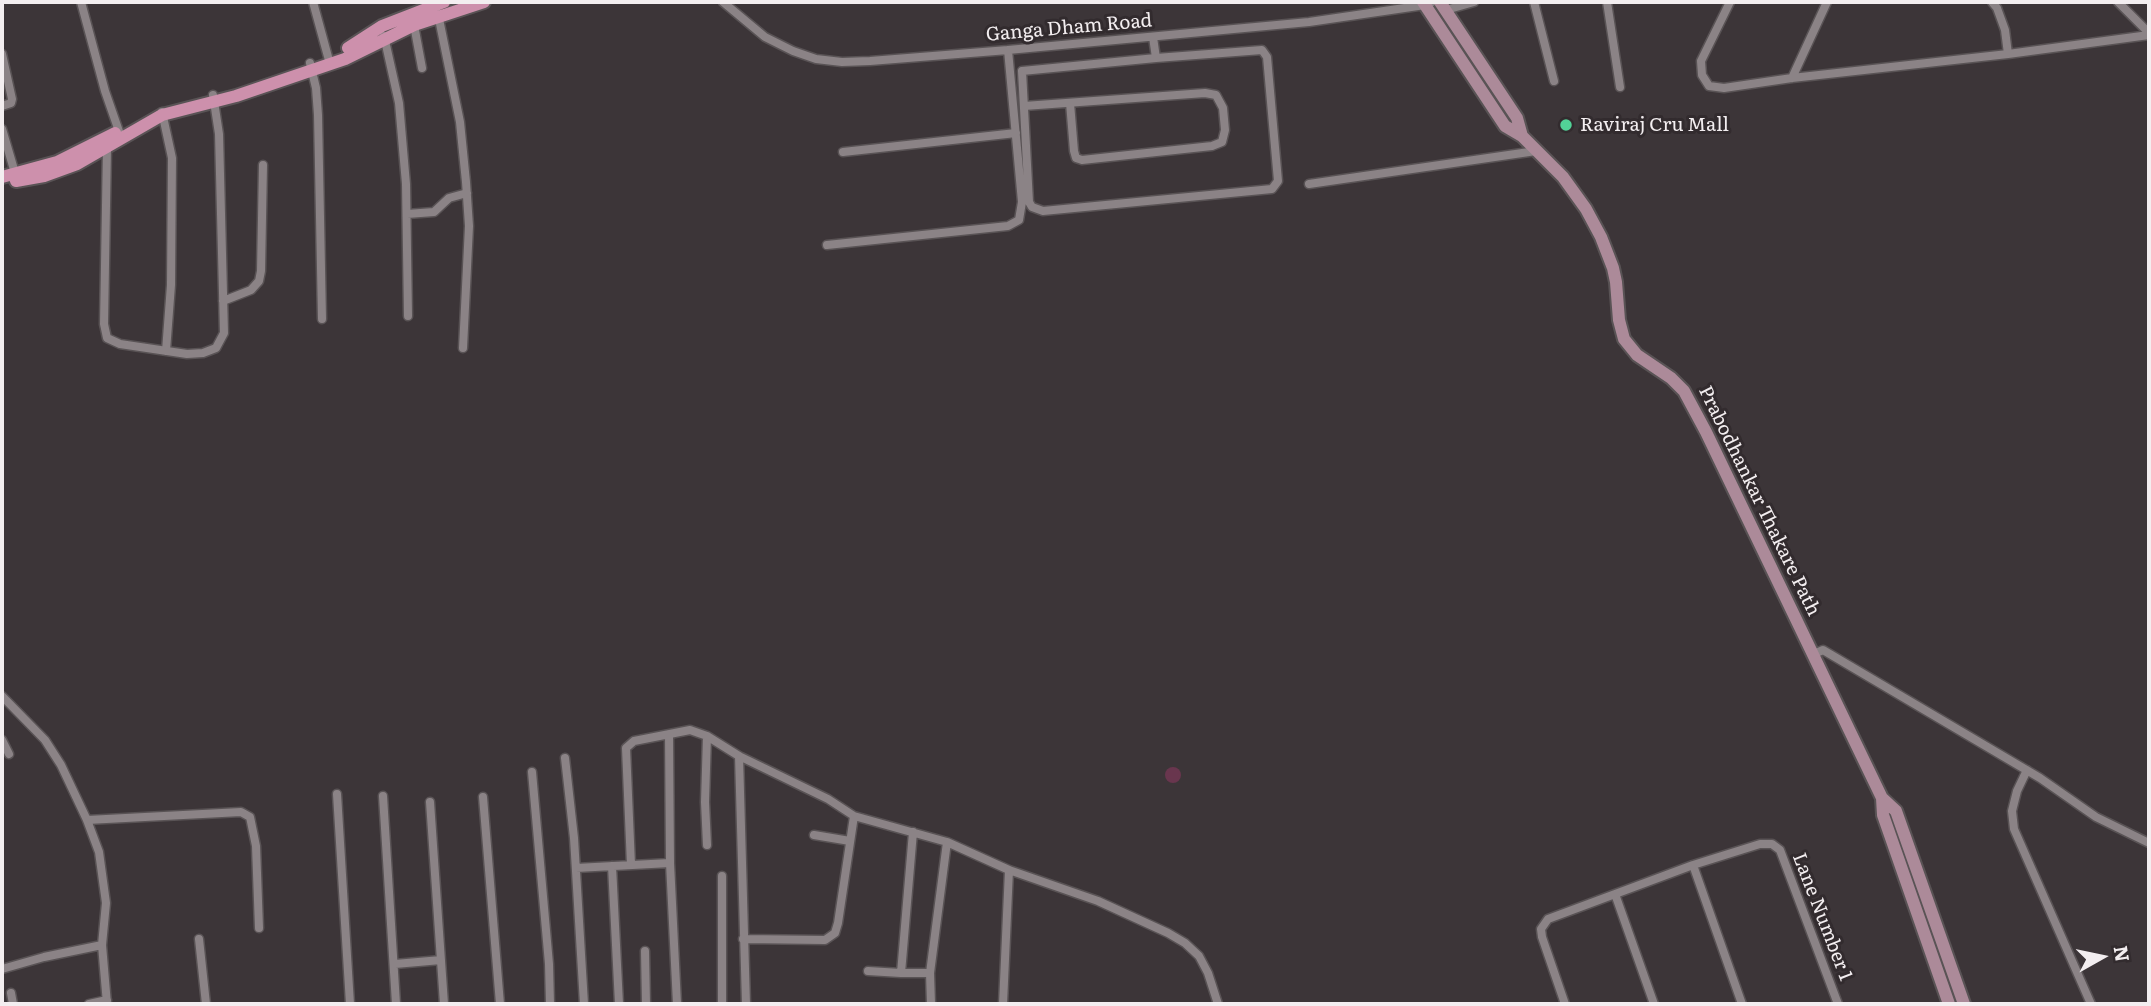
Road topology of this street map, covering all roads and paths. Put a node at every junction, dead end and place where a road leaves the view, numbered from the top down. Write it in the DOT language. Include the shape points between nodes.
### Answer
graph roads {
  1 [pos="82,2"];
  2 [pos="313,2"];
  3 [pos="484,2"];
  4 [pos="723,2"];
  5 [pos="1474,2"];
  6 [pos="1534,2"];
  7 [pos="1607,2"];
  8 [pos="1730,2"];
  9 [pos="1827,2"];
  10 [pos="1992,2"];
  11 [pos="2118,2"];
  12 [pos="1427,3"];
  13 [pos="1443,6"];
  14 [pos="439,8"];
  15 [pos="414,25"];
  16 [pos="383,33"];
  17 [pos="2149,34"];
  18 [pos="1153,37"];
  19 [pos="1008,50"];
  20 [pos="2,54"];
  21 [pos="2008,54"];
  22 [pos="1156,58"];
  23 [pos="329,61"];
  24 [pos="311,66"];
  25 [pos="422,68"];
  26 [pos="1792,78"];
  27 [pos="1554,81"];
  28 [pos="1620,87"];
  29 [pos="213,98"];
  30 [pos="1070,103"];
  31 [pos="2,106"];
  32 [pos="1024,106"];
  33 [pos="162,112"];
  34 [pos="2,129"];
  35 [pos="1016,133"];
  36 [pos="120,134"];
  37 [pos="1522,136"];
  38 [pos="107,147"];
  39 [pos="1536,151"];
  40 [pos="842,152"];
  41 [pos="262,165"];
  42 [pos="2,177"];
  43 [pos="16,177"];
  44 [pos="1309,184"];
  45 [pos="467,193"];
  46 [pos="407,214"];
  47 [pos="827,245"];
  48 [pos="223,301"];
  49 [pos="408,316"];
  50 [pos="322,319"];
  51 [pos="463,348"];
  52 [pos="166,351"];
  53 [pos="1814,654"];
  54 [pos="2,696"];
  55 [pos="669,734"];
  56 [pos="707,736"];
  57 [pos="2,740"];
  58 [pos="9,754"];
  59 [pos="739,756"];
  60 [pos="565,758"];
  61 [pos="2027,770"];
  62 [pos="532,772"];
  63 [pos="337,794"];
  64 [pos="383,796"];
  65 [pos="483,797"];
  66 [pos="1882,797"];
  67 [pos="430,802"];
  68 [pos="854,816"];
  69 [pos="87,820"];
  70 [pos="913,832"];
  71 [pos="814,835"];
  72 [pos="850,841"];
  73 [pos="947,842"];
  74 [pos="2149,843"];
  75 [pos="707,845"];
  76 [pos="670,863"];
  77 [pos="631,865"];
  78 [pos="1693,865"];
  79 [pos="612,866"];
  80 [pos="576,869"];
  81 [pos="1009,870"];
  82 [pos="722,876"];
  83 [pos="1615,894"];
  84 [pos="259,928"];
  85 [pos="199,939"];
  86 [pos="743,939"];
  87 [pos="102,946"];
  88 [pos="645,951"];
  89 [pos="441,960"];
  90 [pos="395,964"];
  91 [pos="2,969"];
  92 [pos="868,971"];
  93 [pos="901,973"];
  94 [pos="930,973"];
  95 [pos="11,993"];
  96 [pos="107,1002"];
  97 [pos="13,1004"];
  98 [pos="89,1004"];
  99 [pos="206,1004"];
  100 [pos="350,1004"];
  101 [pos="396,1004"];
  102 [pos="444,1004"];
  103 [pos="500,1004"];
  104 [pos="550,1004"];
  105 [pos="584,1004"];
  106 [pos="619,1004"];
  107 [pos="646,1004"];
  108 [pos="677,1004"];
  109 [pos="722,1004"];
  110 [pos="746,1004"];
  111 [pos="931,1004"];
  112 [pos="1003,1004"];
  113 [pos="1218,1004"];
  114 [pos="1565,1004"];
  115 [pos="1654,1004"];
  116 [pos="1742,1004"];
  117 [pos="1838,1004"];
  118 [pos="1949,1004"];
  119 [pos="1964,1004"];
  120 [pos="2091,1004"];
  1 -- 36 [label="street"];
  2 -- 23 [label="street"];
  3 -- 14 [label="main road"];
  4 -- 19 [label="street, Ganga Dham Road" via="765,37 816,59 870,61"];
  5 -- 13 [label="street"];
  6 -- 27 [label="street"];
  7 -- 28 [label="street"];
  8 -- 26 [label="street" via="1701,61 1709,86"];
  9 -- 26 [label="street"];
  10 -- 21 [label="street" via="2005,30"];
  11 -- 17 [label="street"];
  12 -- 18 [label="street, Ganga Dham Road" via="1309,22"];
  12 -- 37 [label="main road, Prabodhankar Thakare Path" via="1505,126"];
  13 -- 37 [label="main road, Prabodhankar Thakare Path" via="1517,118"];
  14 -- 15 [label="main road"];
  14 -- 16 [label="main road"];
  14 -- 45 [label="street" via="460,122"];
  15 -- 16 [label="main road"];
  15 -- 25 [label="street"];
  16 -- 23 [label="main road"];
  16 -- 46 [label="street" via="399,103"];
  17 -- 21 [label="street"];
  18 -- 19 [label="street, Ganga Dham Road"];
  18 -- 22 [label="street"];
  19 -- 35 [label="street"];
  20 -- 31 [label="street" via="12,103"];
  21 -- 26 [label="street"];
  22 -- 32 [label="street" via="1022,71"];
  22 -- 32 [label="street" via="1262,50 1267,57 1279,174 1272,188 1043,211 1029,202"];
  23 -- 24 [label="main road"];
  24 -- 29 [label="main road"];
  24 -- 50 [label="street" via="318,115"];
  29 -- 33 [label="main road"];
  29 -- 48 [label="street" via="219,134"];
  30 -- 30 [label="street" via="1205,93 1216,95 1226,130 1222,142 1212,146 1082,160 1074,151"];
  30 -- 32 [label="street"];
  33 -- 36 [label="main road"];
  33 -- 52 [label="street" via="172,158"];
  34 -- 43 [label="street"];
  35 -- 40 [label="street"];
  35 -- 47 [label="street" via="1022,202 1019,220 1008,226"];
  36 -- 38 [label="main road"];
  36 -- 43 [label="main road"];
  37 -- 39 [label="main road, Prabodhankar Thakare Path"];
  38 -- 43 [label="main road" via="55,172"];
  38 -- 52 [label="street" via="107,338"];
  39 -- 44 [label="street"];
  39 -- 53 [label="main road, Prabodhankar Thakare Path" via="1586,209 1613,268 1624,339 1637,355 1685,391"];
  41 -- 48 [label="street" via="259,281 251,290"];
  42 -- 43 [label="main road"];
  45 -- 46 [label="street" via="449,198 434,212"];
  45 -- 51 [label="street"];
  46 -- 49 [label="street"];
  48 -- 52 [label="street" via="224,333 216,348 187,354"];
  53 -- 61 [label="street" via="1823,650"];
  53 -- 66 [label="main road, Prabodhankar Thakare Path"];
  54 -- 69 [label="street" via="45,740"];
  55 -- 56 [label="street" via="690,730"];
  55 -- 76 [label="street"];
  55 -- 77 [label="street" via="634,741 626,748"];
  56 -- 59 [label="street"];
  56 -- 75 [label="street"];
  57 -- 58 [label="street"];
  59 -- 68 [label="street"];
  59 -- 86 [label="street"];
  60 -- 80 [label="street"];
  61 -- 74 [label="street" via="2096,817"];
  61 -- 120 [label="street" via="2012,811 2014,829"];
  62 -- 104 [label="street"];
  63 -- 100 [label="street"];
  64 -- 90 [label="street"];
  65 -- 103 [label="street"];
  66 -- 118 [label="main road, Prabodhankar Thakare Path" via="1883,816"];
  66 -- 119 [label="main road, Prabodhankar Thakare Path" via="1896,811"];
  67 -- 89 [label="street"];
  68 -- 70 [label="street"];
  68 -- 72 [label="street"];
  69 -- 84 [label="street" via="241,812 250,817 256,846"];
  69 -- 87 [label="street" via="99,852 106,903"];
  70 -- 73 [label="street"];
  70 -- 93 [label="street"];
  71 -- 72 [label="street"];
  72 -- 86 [label="street" via="835,933 825,940"];
  73 -- 81 [label="street"];
  73 -- 94 [label="street"];
  76 -- 77 [label="street"];
  76 -- 108 [label="street"];
  77 -- 79 [label="street"];
  78 -- 83 [label="street"];
  78 -- 116 [label="street"];
  78 -- 117 [label="street, Lane Number 1" via="1760,844 1780,850"];
  79 -- 80 [label="street"];
  79 -- 106 [label="street"];
  80 -- 105 [label="street"];
  81 -- 112 [label="street"];
  81 -- 113 [label="street" via="1098,901 1185,943 1199,956"];
  82 -- 109 [label="street"];
  83 -- 114 [label="street" via="1548,919 1541,929"];
  83 -- 115 [label="street"];
  85 -- 99 [label="street"];
  86 -- 110 [label="street"];
  87 -- 91 [label="street"];
  87 -- 96 [label="street"];
  88 -- 107 [label="street"];
  89 -- 90 [label="street"];
  89 -- 102 [label="street"];
  90 -- 101 [label="street"];
  92 -- 93 [label="street"];
  93 -- 94 [label="street"];
  94 -- 111 [label="street"];
  95 -- 97 [label="street"];
  96 -- 98 [label="street"];
}
